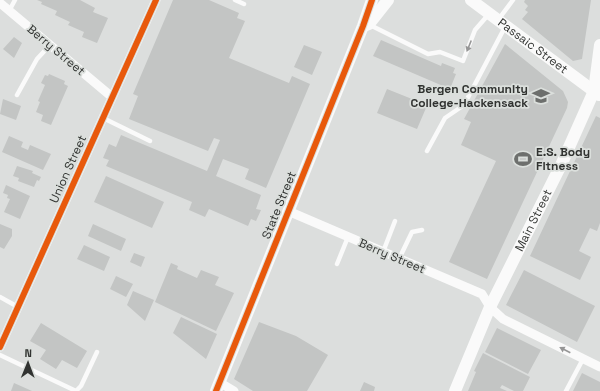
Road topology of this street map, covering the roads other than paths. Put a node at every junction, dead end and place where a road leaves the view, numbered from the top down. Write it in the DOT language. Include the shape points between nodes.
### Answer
graph roads {
  1 [pos="15,0"];
  2 [pos="156,0"];
  3 [pos="235,0"];
  4 [pos="372,0"];
  5 [pos="388,0"];
  6 [pos="472,0"];
  7 [pos="513,0"];
  8 [pos="0,3"];
  9 [pos="244,4"];
  10 [pos="9,11"];
  11 [pos="498,20"];
  12 [pos="366,25"];
  13 [pos="50,45"];
  14 [pos="600,45"];
  15 [pos="17,94"];
  16 [pos="597,94"];
  17 [pos="112,97"];
  18 [pos="103,118"];
  19 [pos="150,141"];
  20 [pos="426,151"];
  21 [pos="288,212"];
  22 [pos="395,221"];
  23 [pos="422,230"];
  24 [pos="348,237"];
  25 [pos="383,252"];
  26 [pos="399,259"];
  27 [pos="337,264"];
  28 [pos="0,298"];
  29 [pos="18,307"];
  30 [pos="490,307"];
  31 [pos="0,347"];
  32 [pos="97,352"];
  33 [pos="0,355"];
  34 [pos="583,359"];
  35 [pos="600,367"];
  36 [pos="218,387"];
  37 [pos="234,391"];
  38 [pos="455,391"];
  39 [pos="566,391"];
  1 -- 10 [label="lane"];
  2 -- 17 [label="street, Union Street"];
  3 -- 9 [label="lane"];
  4 -- 12 [label="street"];
  5 -- 12 [label="street, State Street"];
  6 -- 11 [label="street, Passaic Street"];
  7 -- 11 [label="lane"];
  8 -- 10 [label="street, Berry Street"];
  10 -- 13 [label="street, Berry Street"];
  11 -- 12 [label="lane, one-way" via="475,30 463,61 440,52 428,54"];
  11 -- 16 [label="street, Passaic Street"];
  11 -- 20 [label="lane" via="464,105 445,118"];
  12 -- 21 [label="street, State Street"];
  13 -- 15 [label="lane" via="37,59"];
  13 -- 17 [label="street, Berry Street"];
  14 -- 16 [label="street, Main Street"];
  16 -- 30 [label="street, Main Street"];
  17 -- 18 [label="street, Union Street"];
  18 -- 19 [label="lane"];
  18 -- 29 [label="street, Union Street"];
  21 -- 24 [label="street, Berry Street"];
  21 -- 36 [label="street, State Street"];
  22 -- 25 [label="lane"];
  23 -- 26 [label="lane" via="412,232"];
  24 -- 25 [label="street, Berry Street"];
  24 -- 27 [label="lane"];
  25 -- 26 [label="street, Berry Street"];
  26 -- 30 [label="street, Berry Street" via="482,294"];
  28 -- 29 [label="lane"];
  29 -- 31 [label="street, Union Street"];
  34 -- 30 [label="street, Berry Street, one-way" via="503,319"];
  30 -- 38 [label="street, Main Street"];
  32 -- 33 [label="lane" via="81,386 76,391"];
  34 -- 35 [label="street, Berry Street"];
  34 -- 39 [label="lane"];
  36 -- 37 [label="street"];
}
